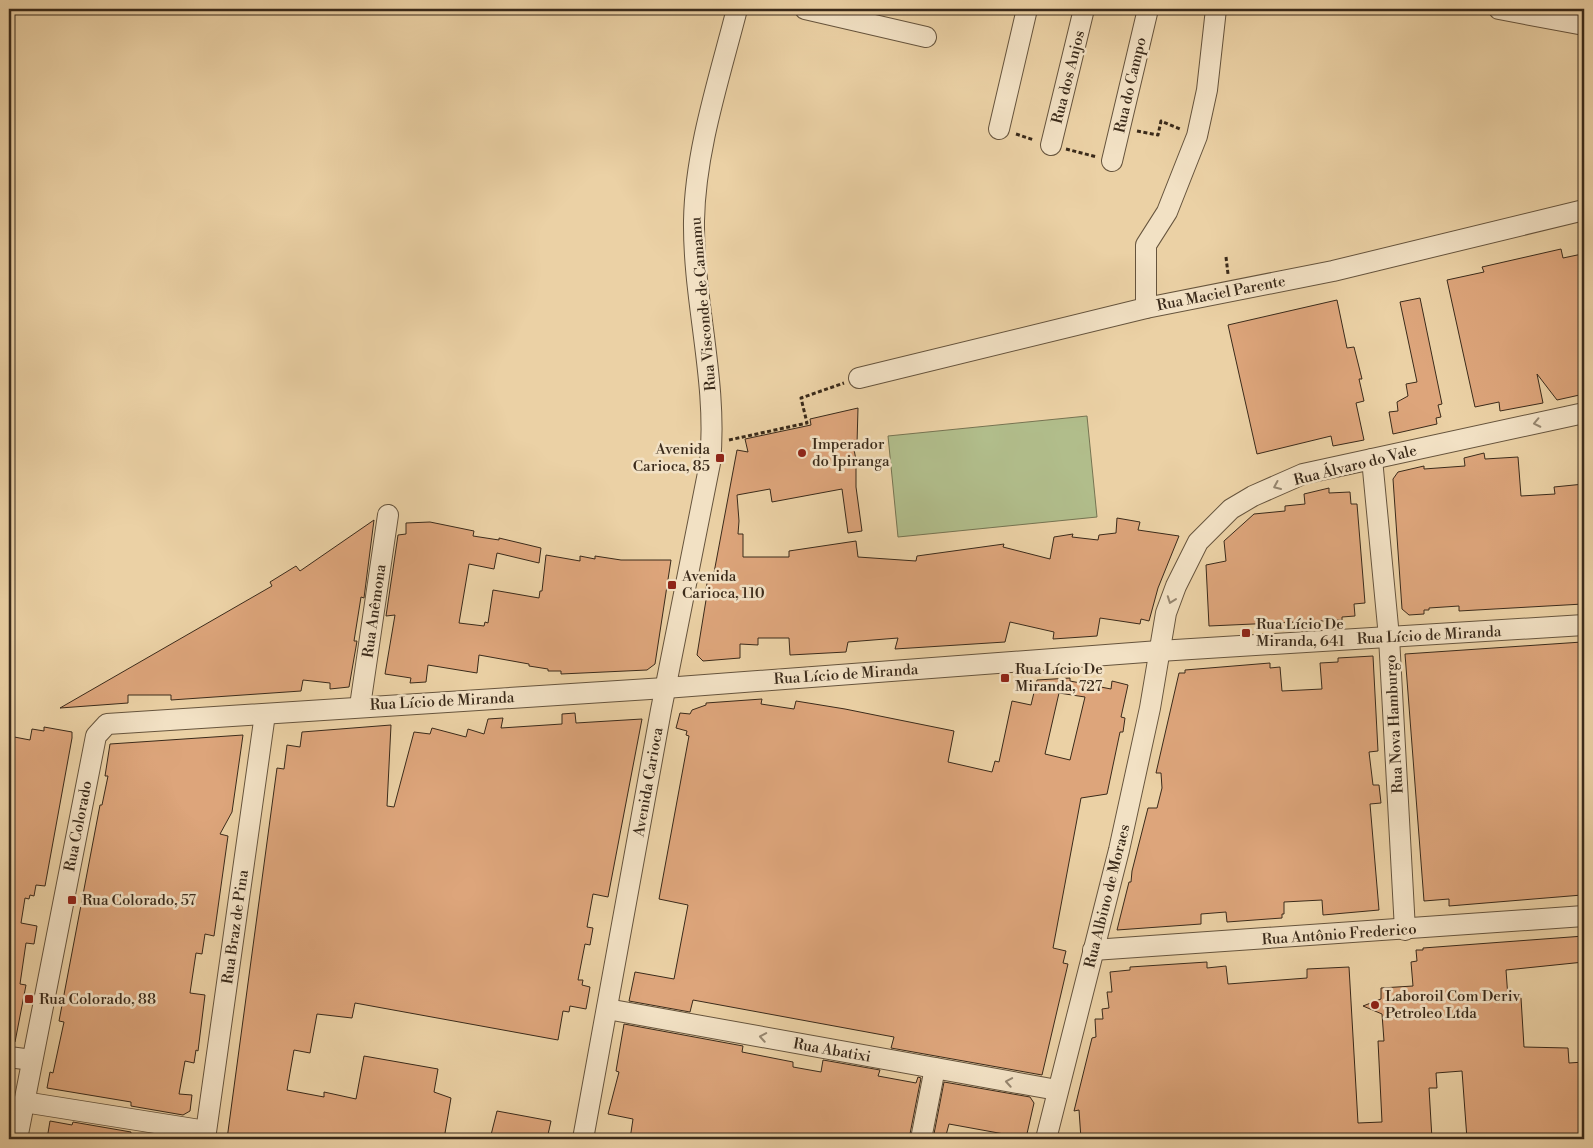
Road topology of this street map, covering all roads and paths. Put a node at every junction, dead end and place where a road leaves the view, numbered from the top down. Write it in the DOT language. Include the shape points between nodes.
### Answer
graph roads {
  1 [pos="737,9"];
  2 [pos="805,9"];
  3 [pos="1027,9"];
  4 [pos="1084,9"];
  5 [pos="1148,9"];
  6 [pos="1216,9"];
  7 [pos="1499,9"];
  8 [pos="1584,25"];
  9 [pos="926,37"];
  10 [pos="1120,127"];
  11 [pos="999,129"];
  12 [pos="1197,136"];
  13 [pos="1051,145"];
  14 [pos="1112,161"];
  15 [pos="1584,210"];
  16 [pos="1146,308"];
  17 [pos="859,378"];
  18 [pos="1584,413"];
  19 [pos="712,434"];
  20 [pos="1372,459"];
  21 [pos="388,515"];
  22 [pos="1584,625"];
  23 [pos="1389,637"];
  24 [pos="1158,650"];
  25 [pos="666,688"];
  26 [pos="360,706"];
  27 [pos="265,714"];
  28 [pos="107,724"];
  29 [pos="1584,916"];
  30 [pos="1405,930"];
  31 [pos="1094,950"];
  32 [pos="607,1010"];
  33 [pos="9,1057"];
  34 [pos="32,1060"];
  35 [pos="935,1068"];
  36 [pos="1058,1090"];
  37 [pos="24,1102"];
  38 [pos="206,1135"];
  39 [pos="17,1139"];
  40 [pos="583,1139"];
  41 [pos="921,1139"];
  42 [pos="1046,1139"];
  1 -- 19 [label="street, Rua Visconde de Camamu" via="703,146 694,219"];
  2 -- 9 [label="street"];
  3 -- 11 [label="street"];
  4 -- 13 [label="street, Rua dos Anjos"];
  5 -- 10 [label="street, Rua do Campo"];
  6 -- 12 [label="street" via="1207,90"];
  7 -- 8 [label="street"];
  10 -- 12 [label="path" via="1158,135 1161,121"];
  10 -- 14 [label="street, Rua do Campo"];
  12 -- 16 [label="street" via="1167,212 1146,245"];
  15 -- 16 [label="street, Rua Maciel Parente" via="1333,271"];
  16 -- 17 [label="street, Rua Maciel Parente"];
  17 -- 19 [label="path" via="801,398 807,423"];
  18 -- 20 [label="street, Rua Álvaro do Vale, one-way"];
  19 -- 25 [label="street, Avenida Carioca" via="694,550"];
  20 -- 23 [label="street, Rua Nova Hamburgo"];
  20 -- 24 [label="street, Rua Álvaro do Vale, one-way" via="1303,474 1230,509 1198,542 1176,586"];
  21 -- 26 [label="street, Rua Anêmona"];
  22 -- 23 [label="street, Rua Lício de Miranda"];
  23 -- 24 [label="street, Rua Lício de Miranda"];
  23 -- 30 [label="street, Rua Nova Hamburgo"];
  24 -- 25 [label="street, Rua Lício de Miranda"];
  24 -- 31 [label="street, Rua Albino de Moraes" via="1150,708"];
  25 -- 26 [label="street, Rua Lício de Miranda"];
  25 -- 32 [label="street, Avenida Carioca"];
  26 -- 27 [label="street, Rua Lício de Miranda"];
  27 -- 28 [label="street, Rua Lício de Miranda"];
  27 -- 38 [label="street, Rua Braz de Pina"];
  28 -- 34 [label="street, Rua Colorado" via="96,736"];
  29 -- 30 [label="street, Rua Antônio Frederico"];
  30 -- 31 [label="street, Rua Antônio Frederico"];
  31 -- 36 [label="street, Rua Albino de Moraes"];
  35 -- 32 [label="street, Rua Abatixi, one-way"];
  32 -- 40 [label="street, Avenida Carioca"];
  33 -- 34 [label="street"];
  34 -- 37 [label="street, Rua Colorado"];
  36 -- 35 [label="street, Rua Abatixi, one-way"];
  35 -- 41 [label="street"];
  36 -- 42 [label="street, Rua Albino de Moraes"];
  37 -- 38 [label="street"];
  37 -- 39 [label="street, Rua Colorado"];
}
